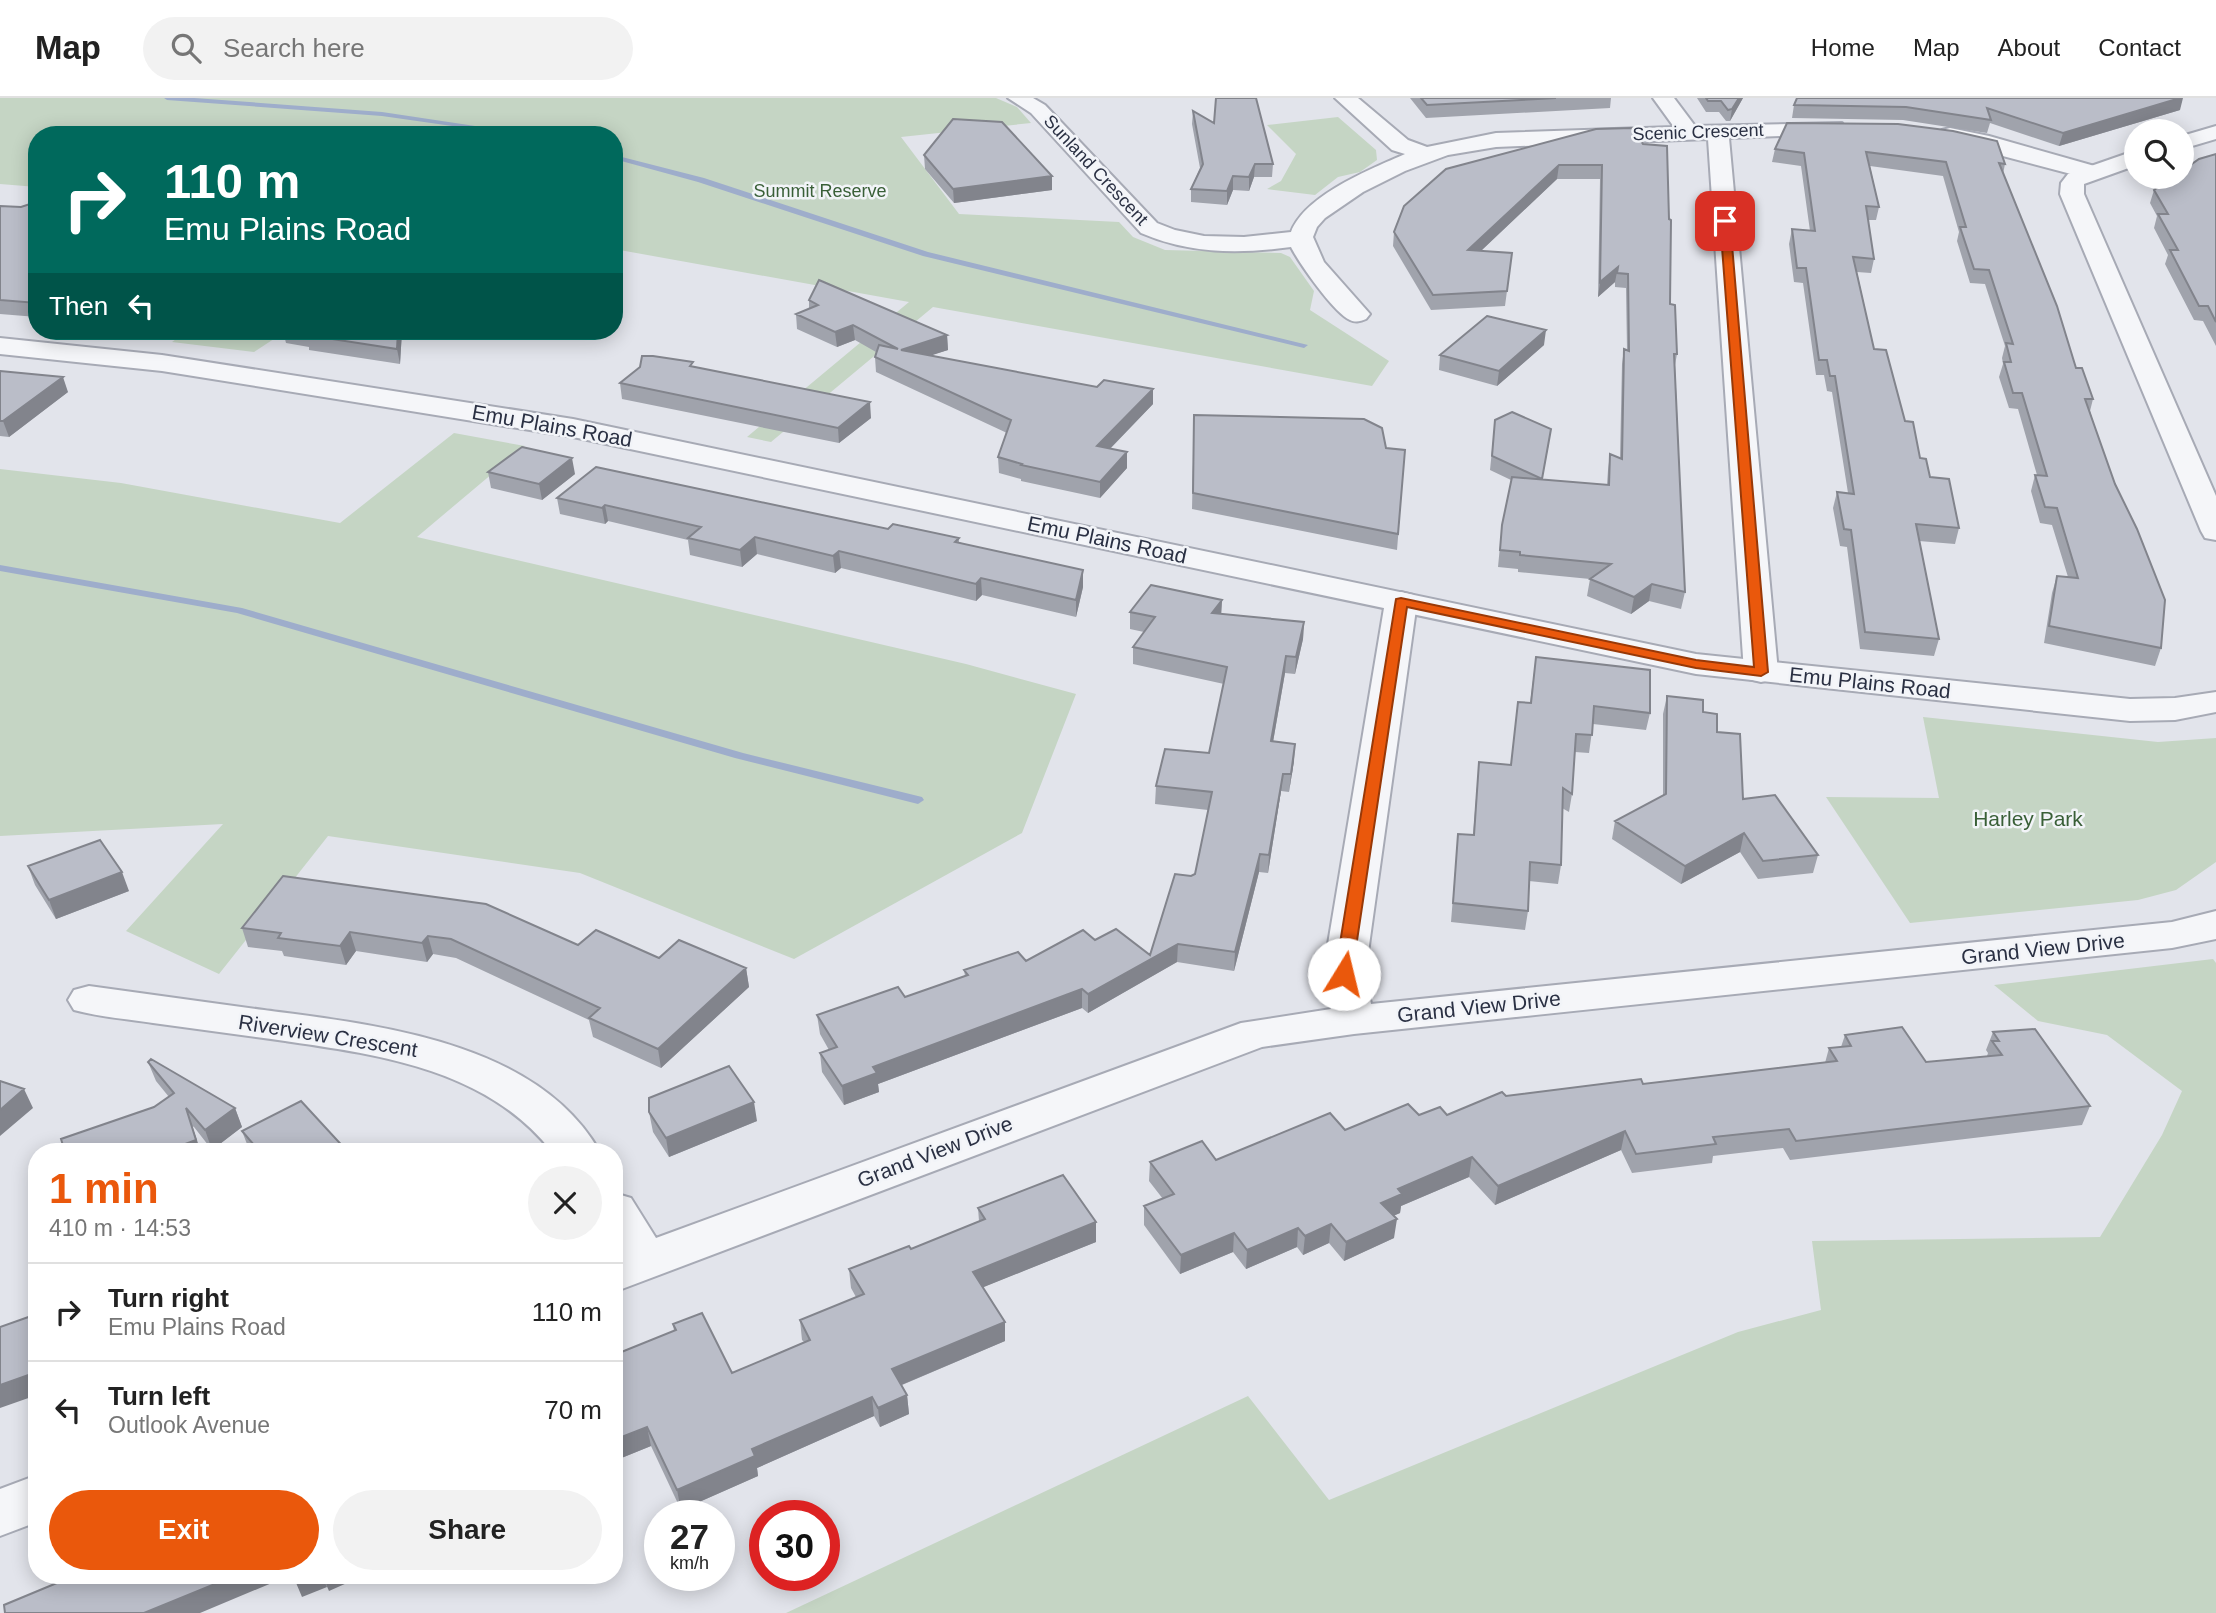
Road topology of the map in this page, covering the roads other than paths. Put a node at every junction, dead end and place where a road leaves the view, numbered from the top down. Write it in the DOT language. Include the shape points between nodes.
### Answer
graph roads {
  1 [pos="1018,98"];
  2 [pos="1345,98"];
  3 [pos="1663,98"];
  4 [pos="1857,128"];
  5 [pos="1718,131"];
  6 [pos="1688,132"];
  7 [pos="1930,132"];
  8 [pos="2216,132"];
  9 [pos="2194,139"];
  10 [pos="1425,154"];
  11 [pos="2124,161"];
  12 [pos="2090,173"];
  13 [pos="1301,238"];
  14 [pos="1357,314"];
  15 [pos="0,346"];
  16 [pos="2216,531"];
  17 [pos="1401,602"];
  18 [pos="1761,672"];
  19 [pos="2216,702"];
  20 [pos="2216,924"];
  21 [pos="89,1000"];
  22 [pos="1354,1020"];
  23 [pos="570,1143"];
  24 [pos="623,1242"];
  25 [pos="630,1267"];
  26 [pos="28,1502"];
  27 [pos="0,1513"];
  1 -- 13 [label="street, Sunland Crescent" via="1038,109 1157,232 1220,243"];
  2 -- 10 [label="street" via="1400,145"];
  3 -- 6 [label="street"];
  4 -- 5 [label="street, Scenic Crescent"];
  5 -- 6 [label="street, Scenic Crescent"];
  5 -- 18 [label="street"];
  6 -- 10 [label="street, Scenic Crescent" via="1496,141"];
  7 -- 12 [label="street" via="1981,141"];
  8 -- 9 [label="street"];
  10 -- 13 [label="street, Scenic Crescent" via="1392,167 1327,205 1306,223"];
  11 -- 12 [label="street"];
  12 -- 16 [label="street" via="2076,179 2071,188 2080,218"];
  13 -- 14 [label="street" via="1319,271"];
  15 -- 17 [label="street, Emu Plains Road" via="162,363 573,428"];
  17 -- 18 [label="street, Emu Plains Road" via="1696,664"];
  17 -- 22 [label="street" via="1344,974"];
  18 -- 19 [label="street, Emu Plains Road" via="2130,709 2175,709"];
  20 -- 22 [label="street, Grand View Drive" via="2158,937"];
  21 -- 23 [label="street, Riverview Crescent" via="368,1038 424,1051 511,1090 550,1120"];
  22 -- 25 [label="street, Grand View Drive" via="1256,1033 1226,1042"];
  24 -- 25 [label="street"];
  26 -- 27 [label="street"];
}
